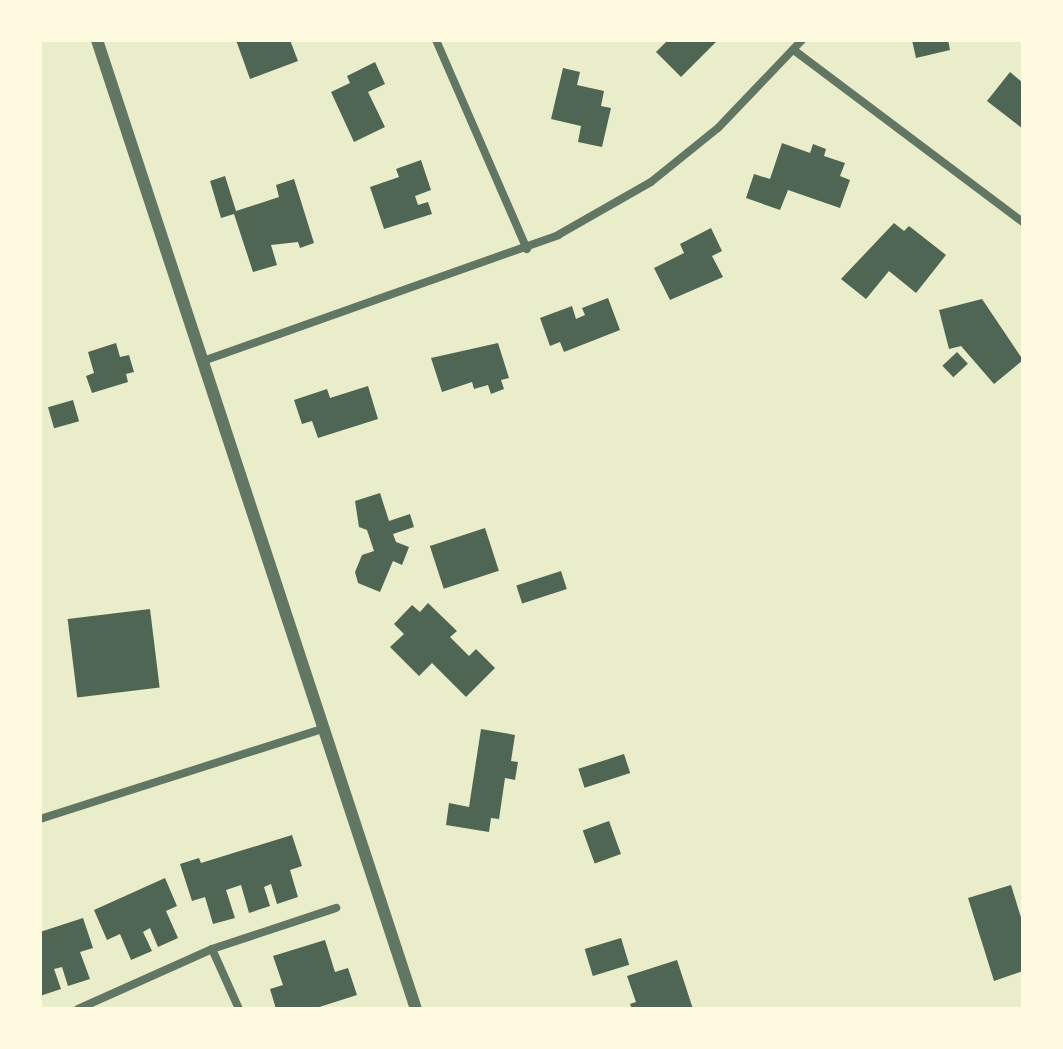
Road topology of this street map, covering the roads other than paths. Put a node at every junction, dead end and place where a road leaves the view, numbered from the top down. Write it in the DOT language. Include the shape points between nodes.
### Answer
graph roads {
  1 [pos="97,40"];
  2 [pos="436,40"];
  3 [pos="802,40"];
  4 [pos="795,51"];
  5 [pos="1023,222"];
  6 [pos="527,249"];
  7 [pos="203,361"];
  8 [pos="325,728"];
  9 [pos="40,819"];
  10 [pos="336,908"];
  11 [pos="212,949"];
  12 [pos="78,1009"];
  13 [pos="239,1009"];
  14 [pos="416,1009"];
  1 -- 7 [label="street"];
  2 -- 6 [label="street"];
  3 -- 4 [label="street"];
  4 -- 5 [label="street"];
  4 -- 6 [label="street" via="718,128 651,182"];
  6 -- 7 [label="street"];
  7 -- 8 [label="street"];
  8 -- 9 [label="street"];
  8 -- 14 [label="street"];
  10 -- 11 [label="street"];
  11 -- 12 [label="street"];
  11 -- 13 [label="street"];
}
